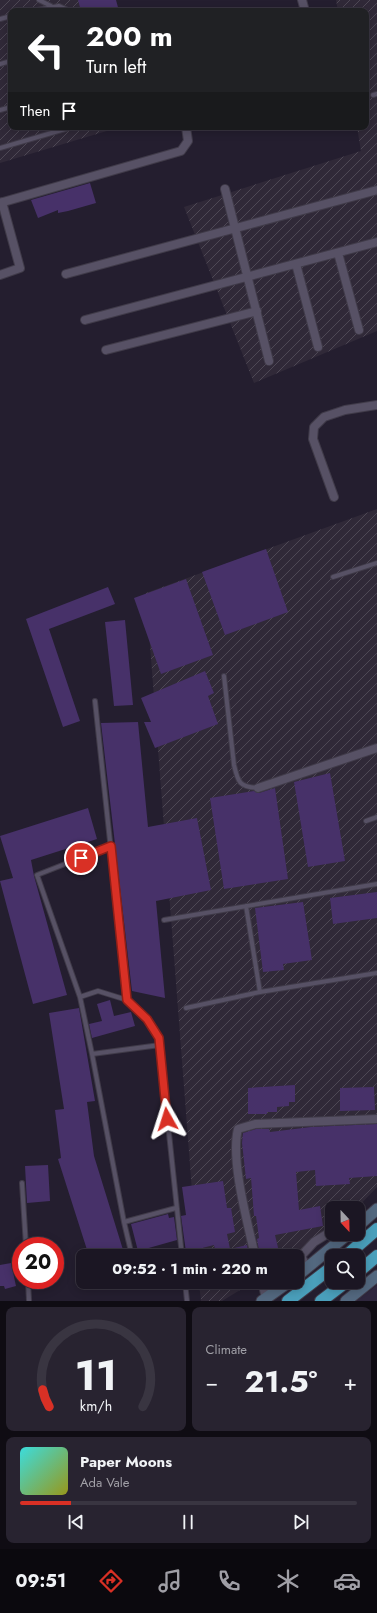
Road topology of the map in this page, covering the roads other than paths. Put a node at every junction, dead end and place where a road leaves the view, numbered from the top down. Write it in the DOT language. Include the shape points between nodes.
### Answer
graph roads {
  1 [pos="39,0"];
  2 [pos="51,6"];
  3 [pos="43,8"];
  4 [pos="66,8"];
  5 [pos="62,130"];
  6 [pos="186,130"];
  7 [pos="0,148"];
  8 [pos="225,189"];
  9 [pos="377,190"];
  10 [pos="1,202"];
  11 [pos="235,228"];
  12 [pos="377,242"];
  13 [pos="338,252"];
  14 [pos="296,264"];
  15 [pos="66,274"];
  16 [pos="0,276"];
  17 [pos="248,276"];
  18 [pos="257,311"];
  19 [pos="85,320"];
  20 [pos="359,330"];
  21 [pos="318,347"];
  22 [pos="106,350"];
  23 [pos="269,361"];
  24 [pos="377,405"];
  25 [pos="334,497"];
  26 [pos="377,563"];
  27 [pos="333,577"];
  28 [pos="224,676"];
  29 [pos="95,701"];
  30 [pos="377,748"];
  31 [pos="258,788"];
  32 [pos="377,817"];
  33 [pos="366,822"];
  34 [pos="111,846"];
  35 [pos="377,884"];
  36 [pos="246,906"];
  37 [pos="164,920"];
  38 [pos="377,973"];
  39 [pos="260,992"];
  40 [pos="80,997"];
  41 [pos="127,1000"];
  42 [pos="186,1008"];
  43 [pos="160,1045"];
  44 [pos="92,1054"];
  45 [pos="377,1119"];
  46 [pos="22,1183"];
  47 [pos="176,1208"];
  48 [pos="377,1209"];
  49 [pos="365,1220"];
  50 [pos="124,1222"];
  51 [pos="377,1229"];
  52 [pos="25,1237"];
  53 [pos="339,1242"];
  54 [pos="130,1249"];
  55 [pos="181,1249"];
  56 [pos="253,1249"];
  57 [pos="354,1249"];
  58 [pos="377,1256"];
  59 [pos="365,1266"];
  60 [pos="307,1268"];
  61 [pos="304,1270"];
  62 [pos="325,1273"];
  63 [pos="377,1276"];
  64 [pos="28,1289"];
  65 [pos="186,1289"];
  66 [pos="263,1289"];
  67 [pos="279,1289"];
  68 [pos="337,1289"];
  69 [pos="264,1300"];
  70 [pos="29,1301"];
  71 [pos="187,1301"];
  72 [pos="288,1301"];
  73 [pos="322,1301"];
  74 [pos="346,1301"];
  1 -- 2 [label="lane"];
  2 -- 3 [label="lane"];
  2 -- 4 [label="lane"];
  5 -- 7 [label="lane"];
  6 -- 10 [label="street" via="188,141 181,152"];
  8 -- 11 [label="street"];
  9 -- 11 [label="street"];
  10 -- 16 [label="street" via="20,268"];
  11 -- 15 [label="street"];
  11 -- 17 [label="street"];
  12 -- 13 [label="street"];
  13 -- 14 [label="street"];
  13 -- 20 [label="street"];
  14 -- 17 [label="street"];
  14 -- 21 [label="street"];
  17 -- 18 [label="street"];
  17 -- 19 [label="street"];
  18 -- 22 [label="street"];
  18 -- 23 [label="street"];
  24 -- 25 [label="street" via="345,410 324,417 314,427 313,439"];
  26 -- 27 [label="lane"];
  28 -- 31 [label="lane" via="237,777 246,788"];
  29 -- 34 [label="lane"];
  30 -- 31 [label="street"];
  32 -- 33 [label="lane"];
  34 -- 40 [label="lane" via="37,875"];
  34 -- 41 [label="lane"];
  35 -- 36 [label="lane"];
  36 -- 37 [label="lane"];
  36 -- 39 [label="lane"];
  38 -- 39 [label="lane"];
  39 -- 42 [label="lane"];
  40 -- 41 [label="lane" via="98,991"];
  40 -- 44 [label="lane"];
  41 -- 43 [label="lane" via="147,1019 159,1038"];
  43 -- 44 [label="lane"];
  43 -- 47 [label="lane"];
  44 -- 50 [label="lane"];
  45 -- 56 [label="street" via="255,1124 238,1129 235,1141 237,1162"];
  46 -- 52 [label="lane"];
  47 -- 50 [label="lane"];
  47 -- 55 [label="lane"];
  48 -- 49 [label="street"];
  50 -- 54 [label="lane"];
  51 -- 57 [label="highway"];
  53 -- 60 [label="street"];
  53 -- 60 [label="street" via="327,1234 314,1242 301,1256"];
  58 -- 59 [label="highway"];
  60 -- 61 [label="street"];
  62 -- 72 [label="highway"];
  63 -- 74 [label="street"];
  64 -- 70 [label="lane"];
  65 -- 71 [label="lane"];
  66 -- 69 [label="street"];
  67 -- 69 [label="street"];
  68 -- 73 [label="highway"];
}
